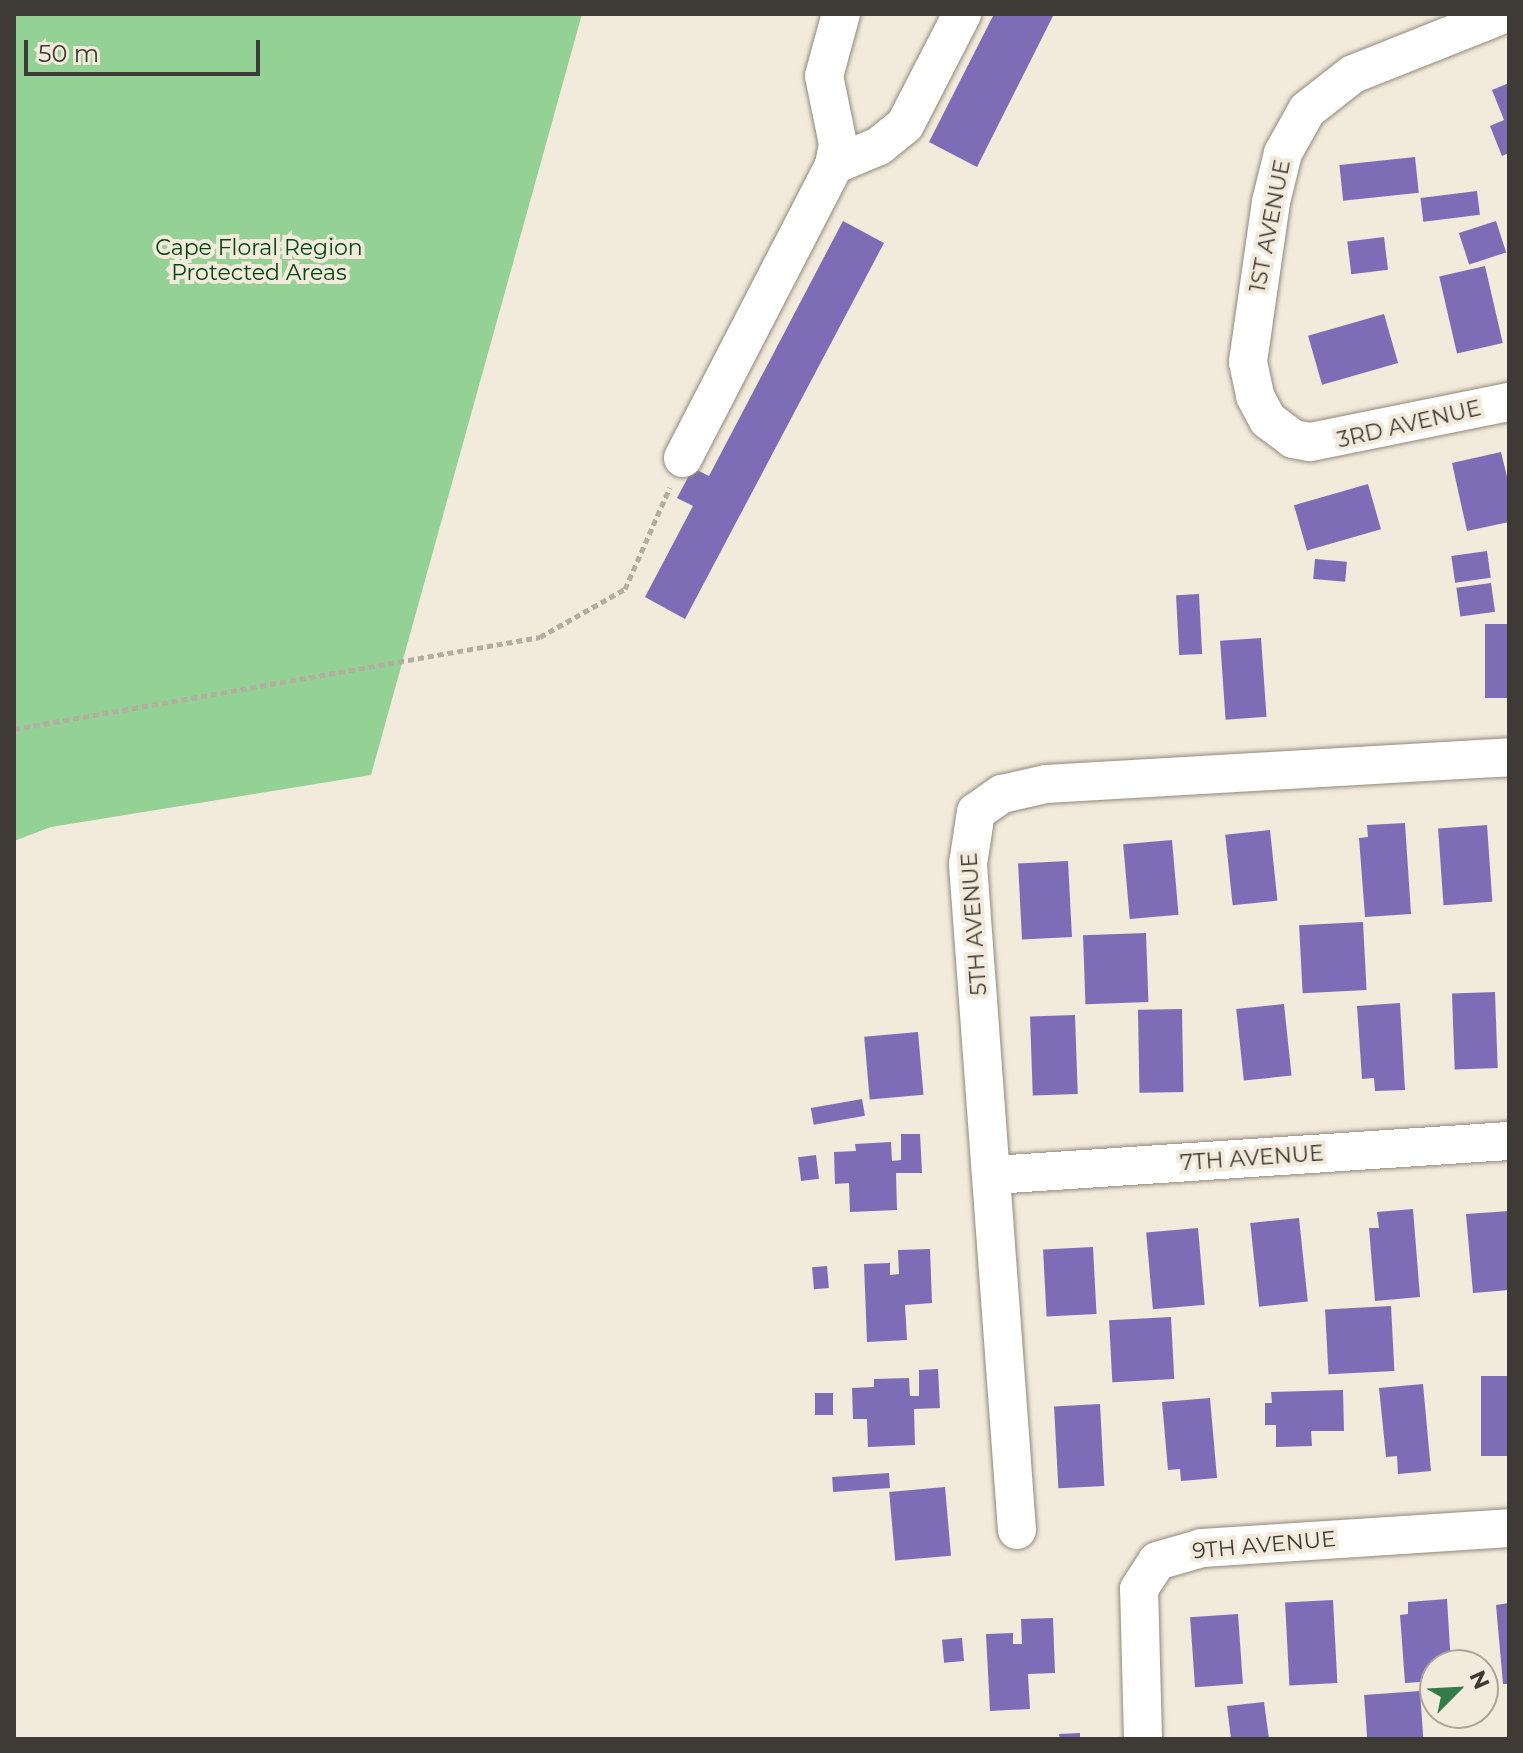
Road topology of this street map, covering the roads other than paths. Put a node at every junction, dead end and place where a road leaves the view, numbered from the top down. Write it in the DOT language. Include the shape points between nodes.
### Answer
graph roads {
  1 [pos="841,14"];
  2 [pos="962,14"];
  3 [pos="1504,14"];
  4 [pos="834,165"];
  5 [pos="1509,402"];
  6 [pos="1268,420"];
  7 [pos="683,458"];
  8 [pos="1509,757"];
  9 [pos="1509,1141"];
  10 [pos="994,1175"];
  11 [pos="1509,1528"];
  12 [pos="1017,1530"];
  13 [pos="1143,1739"];
  1 -- 4 [label="street" via="824,76 838,144"];
  2 -- 4 [label="street" via="905,125 879,146"];
  3 -- 6 [label="street, 1ST AVENUE" via="1353,74 1307,110 1283,153 1248,341 1250,379"];
  4 -- 7 [label="street"];
  5 -- 6 [label="street, 3RD AVENUE" via="1327,443 1293,439"];
  8 -- 10 [label="street, 5TH AVENUE" via="1046,784 980,805 970,822 968,864"];
  9 -- 10 [label="street, 7TH AVENUE"];
  10 -- 12 [label="street, 5TH AVENUE"];
  11 -- 13 [label="street, 9TH AVENUE" via="1202,1548 1157,1561 1139,1589"];
}
